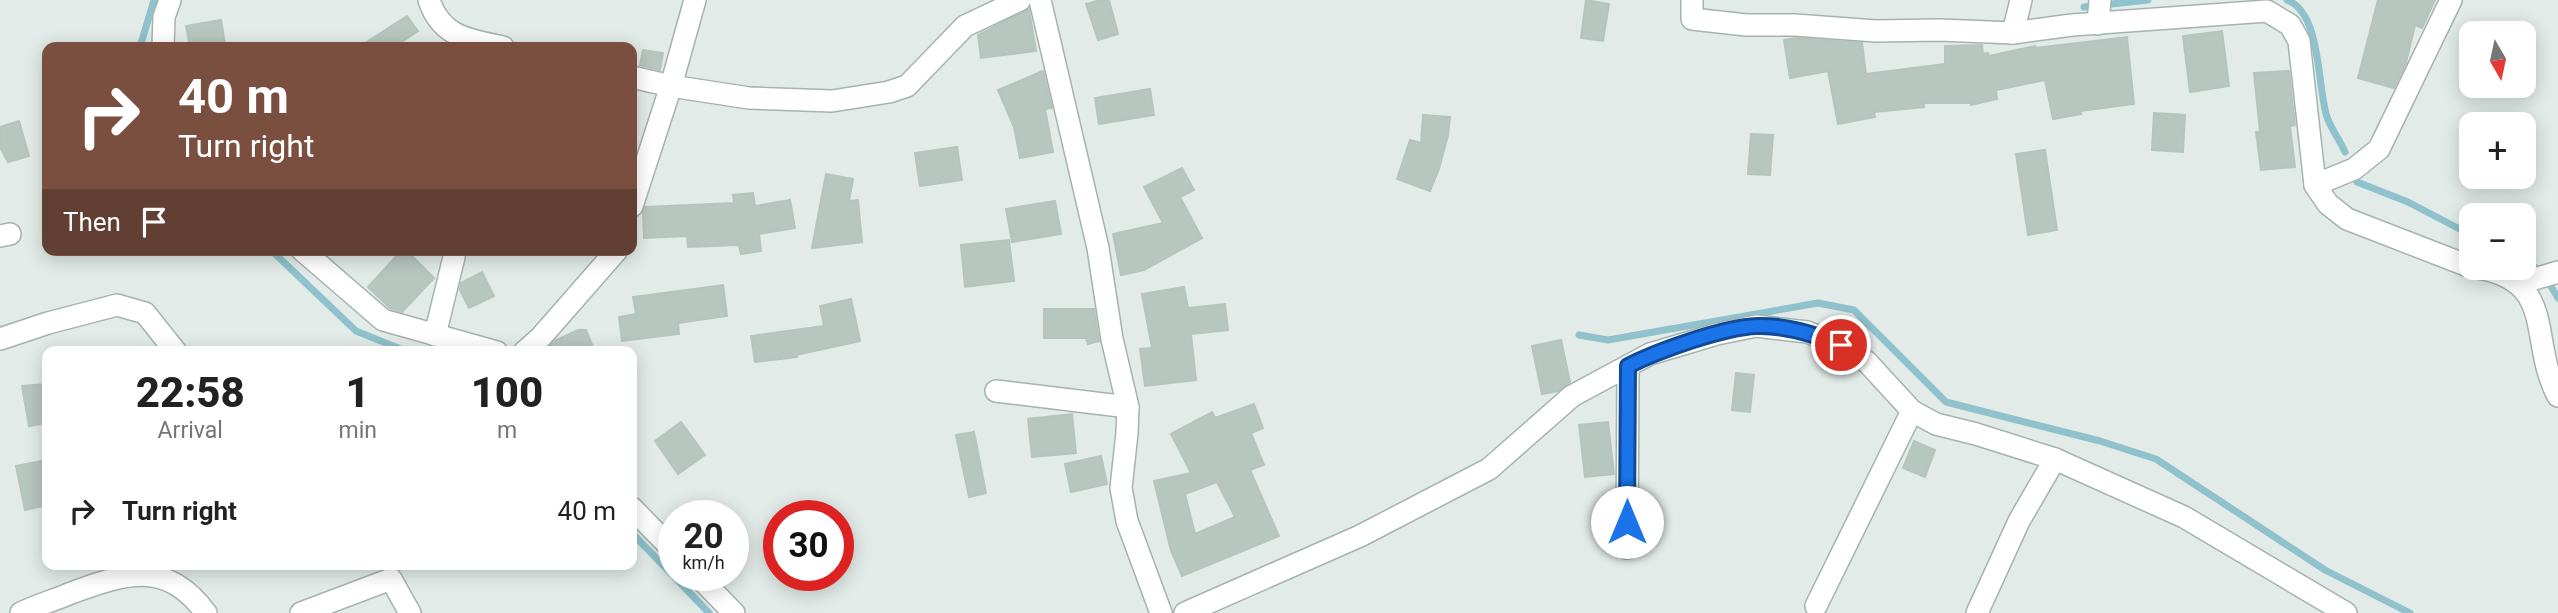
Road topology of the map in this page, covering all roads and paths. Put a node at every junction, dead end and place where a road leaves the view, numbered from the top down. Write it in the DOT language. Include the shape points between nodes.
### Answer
graph roads {
  1 [pos="170,0"];
  2 [pos="429,0"];
  3 [pos="695,0"];
  4 [pos="1020,0"];
  5 [pos="1040,0"];
  6 [pos="1692,0"];
  7 [pos="2021,0"];
  8 [pos="2100,0"];
  9 [pos="2451,0"];
  10 [pos="2098,24"];
  11 [pos="2013,33"];
  12 [pos="163,42"];
  13 [pos="481,42"];
  14 [pos="637,78"];
  15 [pos="671,86"];
  16 [pos="2315,185"];
  17 [pos="637,191"];
  18 [pos="309,256"];
  19 [pos="612,256"];
  20 [pos="454,257"];
  21 [pos="2459,262"];
  22 [pos="2558,272"];
  23 [pos="2516,280"];
  24 [pos="2521,283"];
  25 [pos="435,335"];
  26 [pos="0,338"];
  27 [pos="171,346"];
  28 [pos="475,346"];
  29 [pos="531,346"];
  30 [pos="1628,366"];
  31 [pos="996,391"];
  32 [pos="2558,396"];
  33 [pos="1128,407"];
  34 [pos="1912,411"];
  35 [pos="2055,459"];
  36 [pos="637,513"];
  37 [pos="658,535"];
  38 [pos="1626,548"];
  39 [pos="384,572"];
  40 [pos="713,591"];
  41 [pos="1816,606"];
  42 [pos="2325,607"];
  43 [pos="21,613"];
  44 [pos="206,613"];
  45 [pos="301,613"];
  46 [pos="410,613"];
  47 [pos="734,613"];
  48 [pos="1161,613"];
  49 [pos="1185,613"];
  50 [pos="1977,613"];
  51 [pos="2346,613"];
  1 -- 12 [label="street"];
  2 -- 13 [label="street" via="434,15 459,37"];
  3 -- 15 [label="street"];
  4 -- 15 [label="street" via="965,26 907,86 889,92 832,101 749,98"];
  5 -- 33 [label="street" via="1098,248"];
  6 -- 11 [label="street" via="1692,19 1715,22"];
  7 -- 11 [label="street"];
  8 -- 10 [label="street"];
  9 -- 16 [label="street" via="2379,149 2354,169"];
  10 -- 11 [label="street"];
  10 -- 16 [label="street" via="2267,11 2290,26 2299,41"];
  14 -- 15 [label="street"];
  15 -- 17 [label="street"];
  16 -- 21 [label="street" via="2328,204 2347,219"];
  18 -- 25 [label="street" via="383,320"];
  19 -- 29 [label="street"];
  20 -- 25 [label="street"];
  22 -- 24 [label="street"];
  23 -- 24 [label="street"];
  24 -- 32 [label="street" via="2532,297"];
  25 -- 28 [label="street"];
  26 -- 27 [label="street" via="117,305 145,313"];
  30 -- 34 [label="street" via="1650,354 1756,326 1807,332 1841,345 1867,362"];
  30 -- 38 [label="street"];
  30 -- 49 [label="street" via="1572,396 1489,469 1360,536"];
  31 -- 33 [label="street"];
  33 -- 48 [label="street" via="1121,488 1127,522"];
  34 -- 35 [label="street" via="1936,424"];
  34 -- 41 [label="street"];
  35 -- 42 [label="street" via="2183,517"];
  35 -- 50 [label="street"];
  36 -- 37 [label="street"];
  39 -- 45 [label="street"];
  39 -- 46 [label="street"];
  40 -- 47 [label="street"];
  42 -- 51 [label="street"];
  43 -- 44 [label="street" via="106,580 146,574 176,583"];
}
